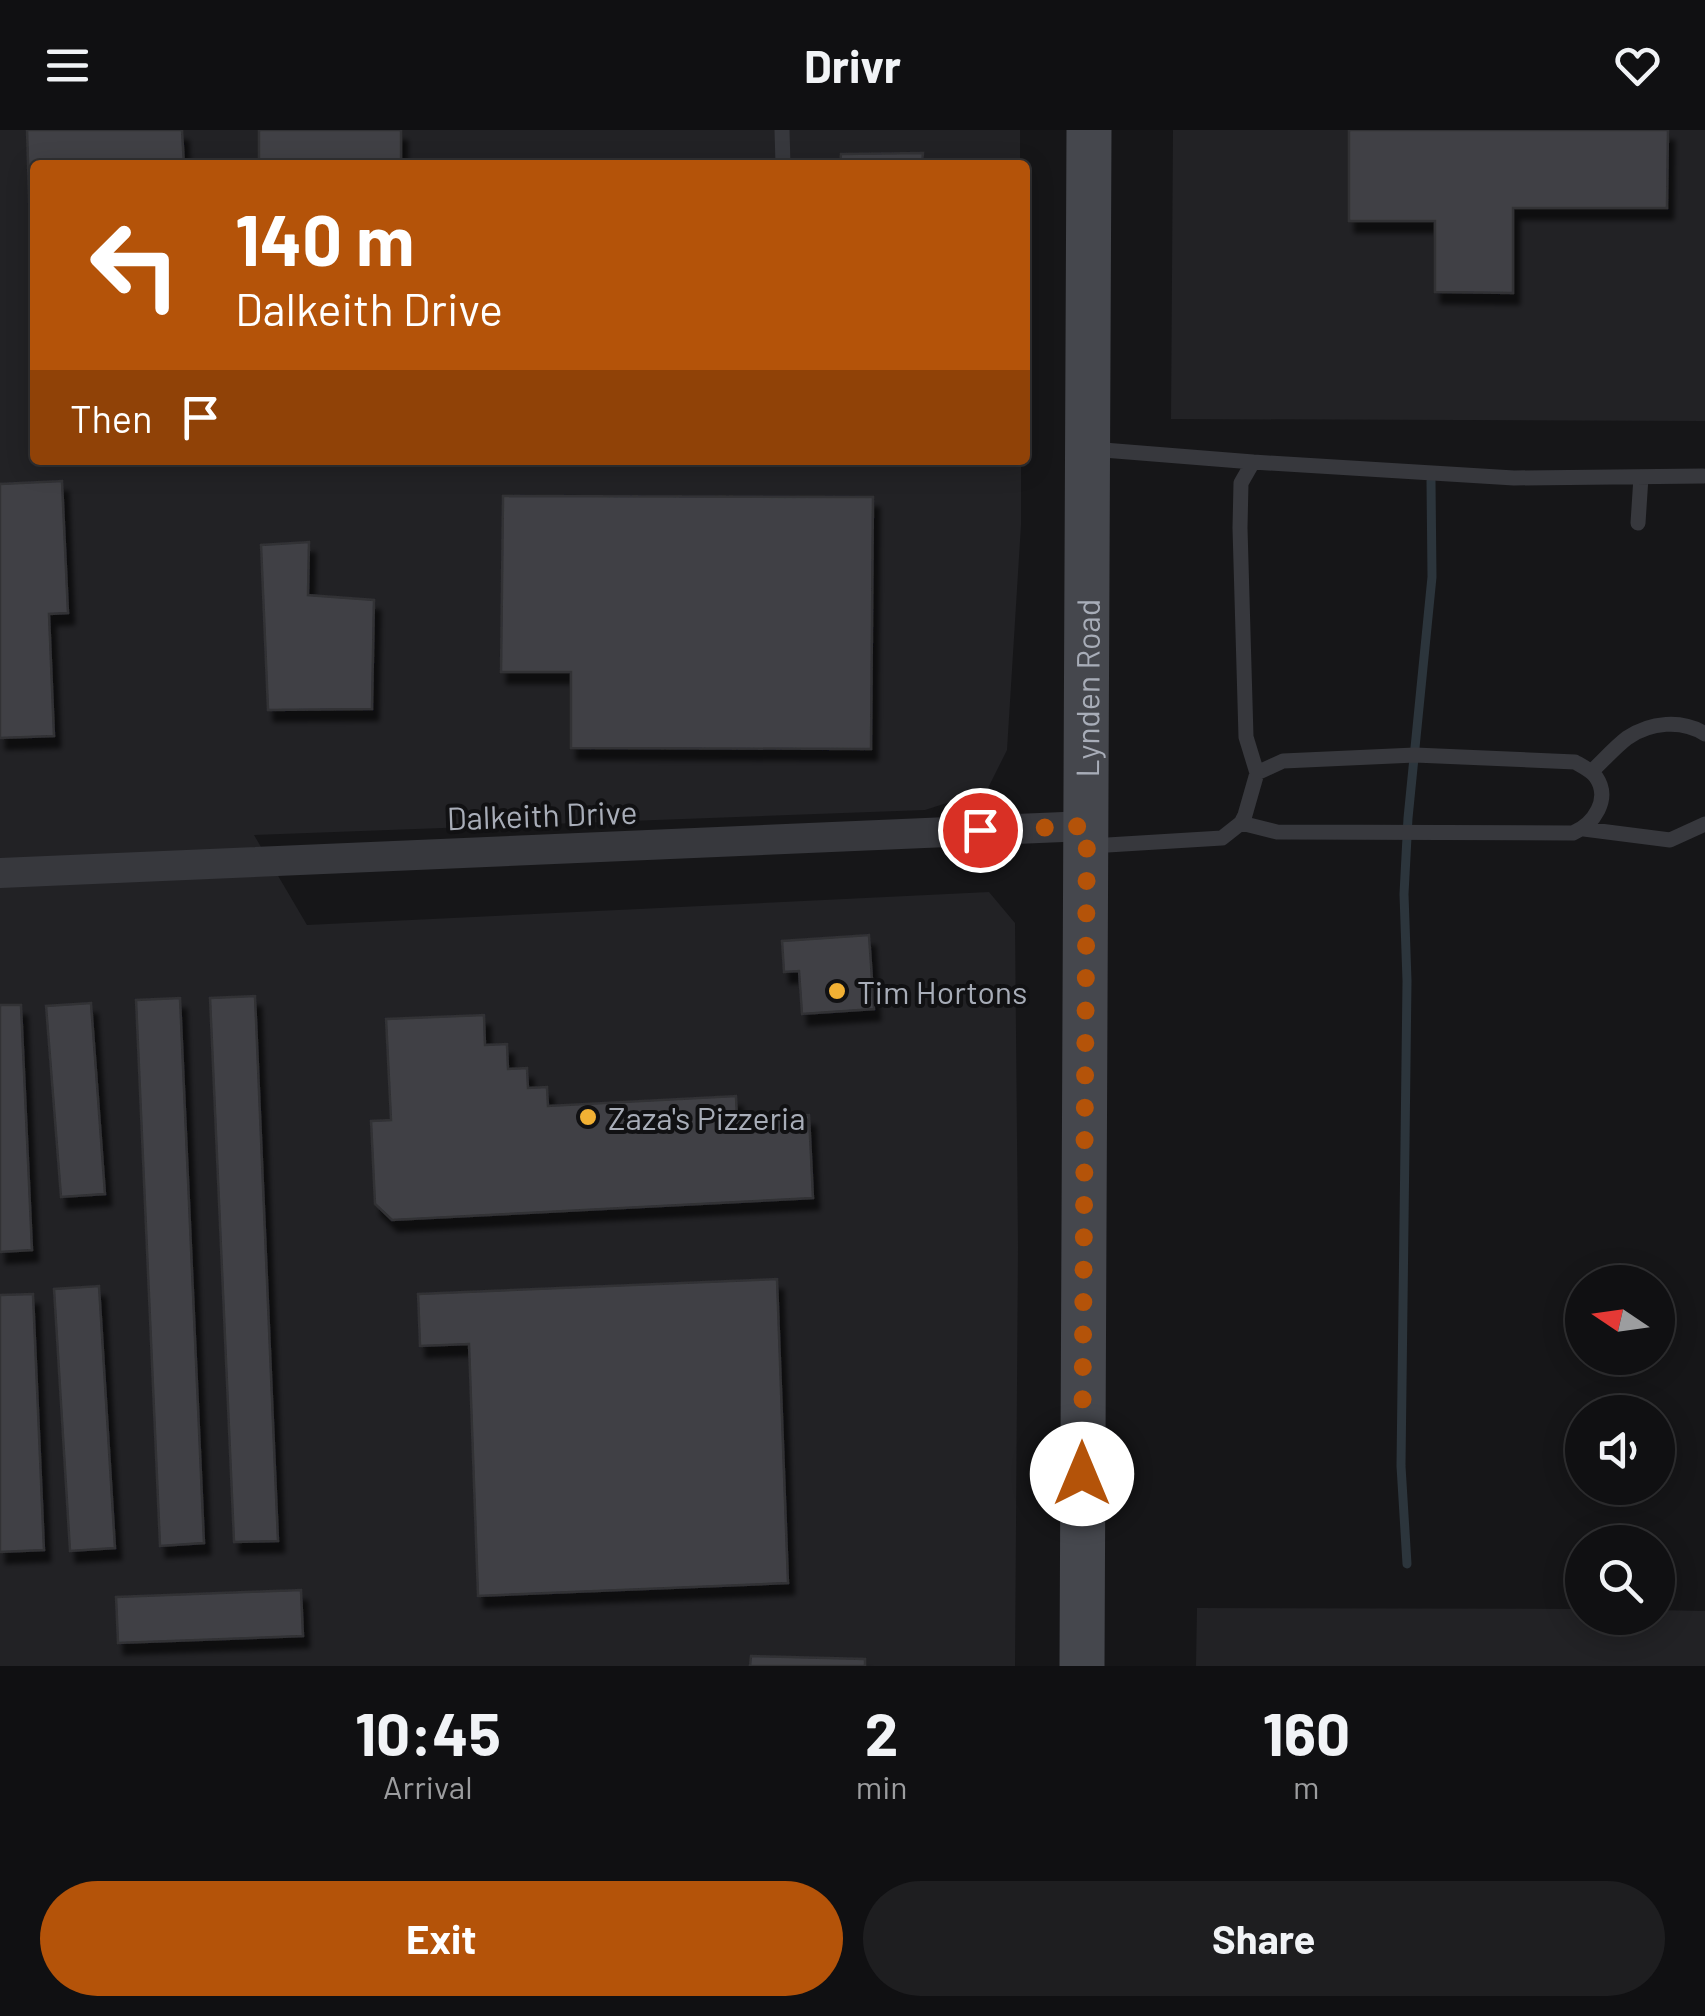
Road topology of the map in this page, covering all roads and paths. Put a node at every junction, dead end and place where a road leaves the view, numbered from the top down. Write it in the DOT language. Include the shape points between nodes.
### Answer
graph roads {
  1 [pos="782,130"];
  2 [pos="1089,130"];
  3 [pos="783,160"];
  4 [pos="1088,449"];
  5 [pos="1252,462"];
  6 [pos="1641,476"];
  7 [pos="1703,476"];
  8 [pos="1638,523"];
  9 [pos="1705,734"];
  10 [pos="1257,772"];
  11 [pos="1590,772"];
  12 [pos="1241,823"];
  13 [pos="1705,824"];
  14 [pos="1584,828"];
  15 [pos="1087,836"];
  16 [pos="0,872"];
  17 [pos="1082,1666"];
  1 -- 3 [label="lane"];
  2 -- 4 [label="main road, Lynden Road"];
  4 -- 5 [label="lane"];
  4 -- 15 [label="main road, Lynden Road"];
  5 -- 6 [label="lane" via="1514,478"];
  5 -- 10 [label="lane" via="1242,483 1240,528 1246,737"];
  6 -- 7 [label="lane"];
  6 -- 8 [label="lane"];
  9 -- 11 [label="lane" via="1660,724 1629,736"];
  10 -- 11 [label="lane" via="1284,761 1415,755 1575,762"];
  10 -- 12 [label="lane"];
  11 -- 14 [label="lane" via="1602,791 1601,806"];
  12 -- 14 [label="lane" via="1277,832"];
  12 -- 15 [label="lane" via="1222,838"];
  13 -- 14 [label="lane" via="1670,840"];
  15 -- 16 [label="street, Dalkeith Drive"];
  15 -- 17 [label="main road, Lynden Road"];
}
